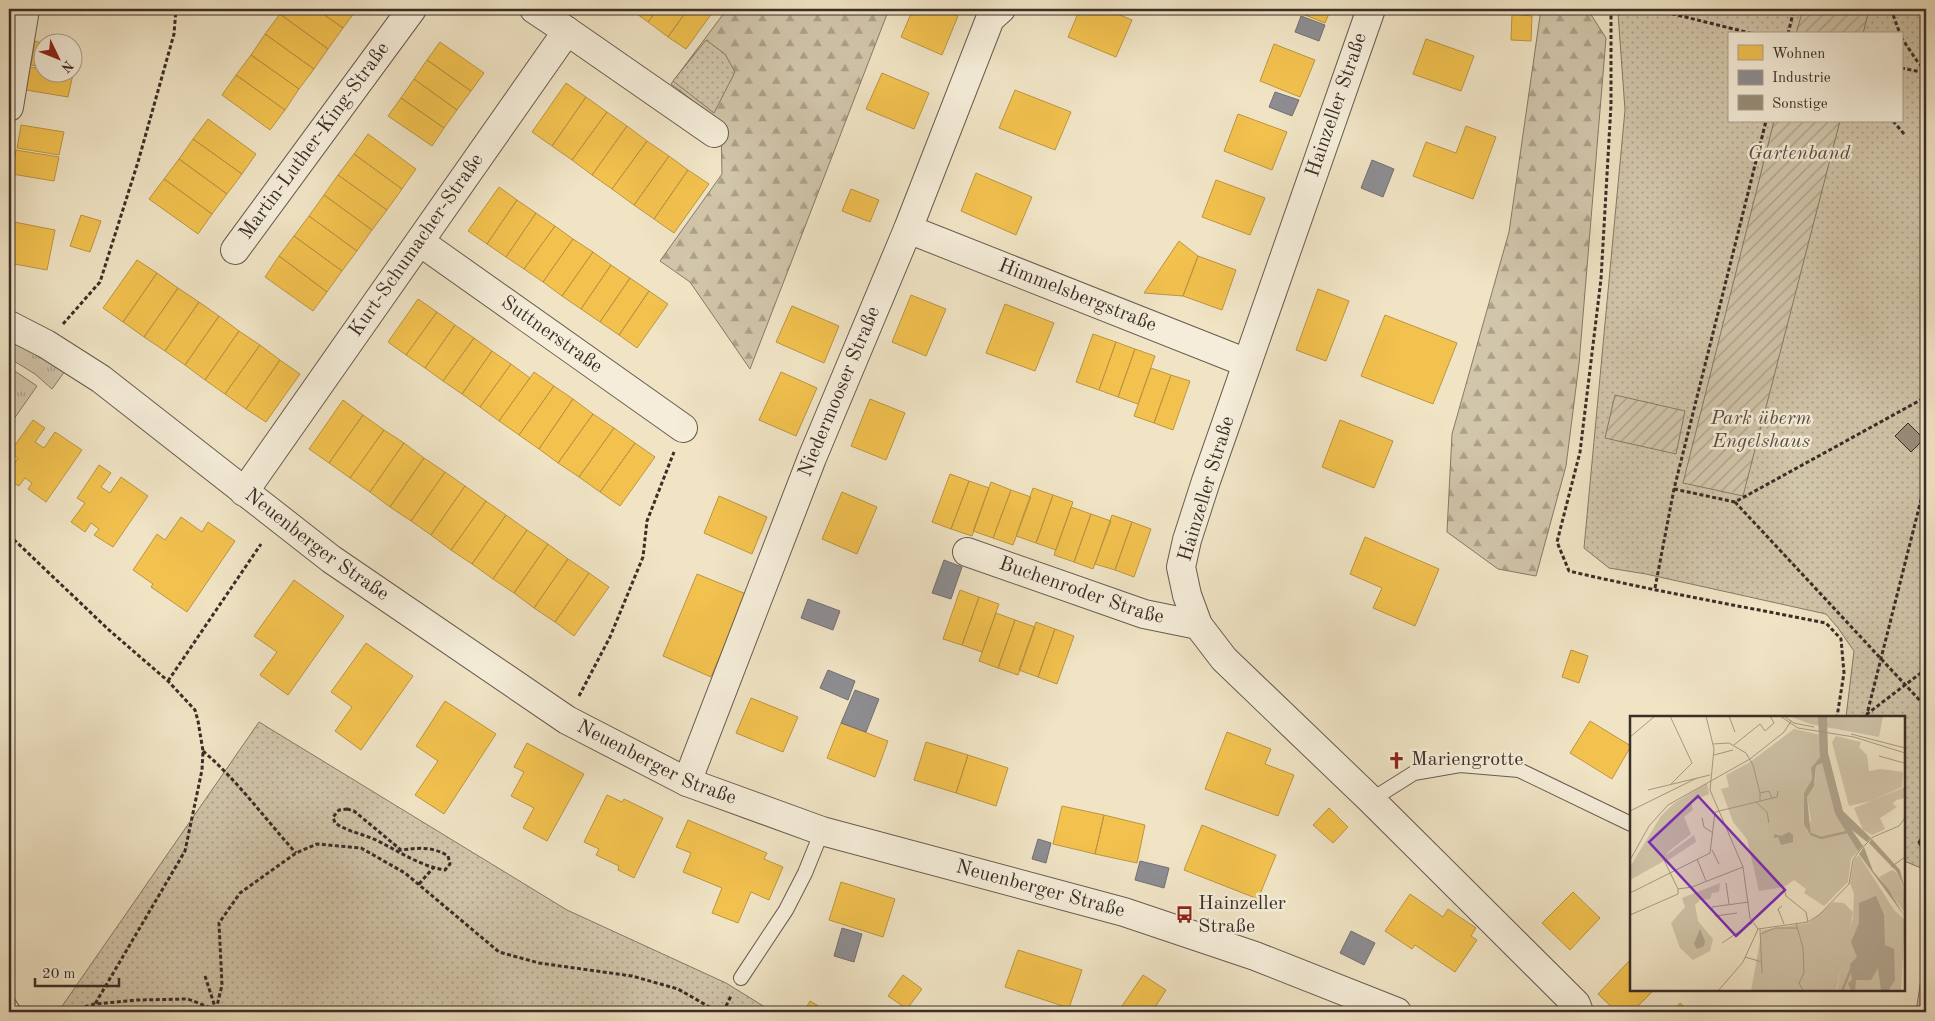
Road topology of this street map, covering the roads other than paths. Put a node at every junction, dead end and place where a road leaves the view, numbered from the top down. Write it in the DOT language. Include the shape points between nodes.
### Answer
graph roads {
  1 [pos="25,9"];
  2 [pos="412,9"];
  3 [pos="534,9"];
  4 [pos="1001,9"];
  5 [pos="1371,9"];
  6 [pos="567,31"];
  7 [pos="9,107"];
  8 [pos="714,133"];
  9 [pos="908,230"];
  10 [pos="420,242"];
  11 [pos="235,250"];
  12 [pos="9,326"];
  13 [pos="1247,363"];
  14 [pos="684,428"];
  15 [pos="244,492"];
  16 [pos="967,552"];
  17 [pos="1198,625"];
  18 [pos="688,782"];
  19 [pos="1371,800"];
  20 [pos="1630,824"];
  21 [pos="822,831"];
  22 [pos="741,978"];
  23 [pos="9,1004"];
  24 [pos="14,1012"];
  25 [pos="1397,1012"];
  26 [pos="1580,1012"];
  1 -- 7 [label="street"];
  2 -- 11 [label="street, Martin-Luther-King-Straße"];
  3 -- 6 [label="street"];
  4 -- 9 [label="street, Niedermooser Straße" via="990,19"];
  5 -- 13 [label="street, Hainzeller Straße"];
  6 -- 8 [label="street"];
  6 -- 10 [label="street, Kurt-Schumacher-Straße"];
  9 -- 13 [label="street, Himmelsbergstraße"];
  9 -- 18 [label="street, Niedermooser Straße" via="812,458"];
  10 -- 14 [label="street, Suttnerstraße"];
  10 -- 15 [label="street, Kurt-Schumacher-Straße"];
  12 -- 15 [label="street, Neuenberger Straße" via="46,344 101,379"];
  13 -- 17 [label="street, Hainzeller Straße" via="1187,540 1181,567"];
  15 -- 18 [label="street, Neuenberger Straße" via="332,559 567,720"];
  16 -- 17 [label="street, Buchenroder Straße" via="1144,614"];
  17 -- 19 [label="street, Hainzeller Straße" via="1224,659"];
  18 -- 21 [label="street, Neuenberger Straße"];
  19 -- 20 [label="lane" via="1414,773 1460,765 1519,770"];
  19 -- 26 [label="street, Hainzeller Straße" via="1576,1004"];
  21 -- 22 [label="lane" via="786,910"];
  21 -- 25 [label="street, Neuenberger Straße" via="1124,912 1255,956"];
  23 -- 24 [label="lane"];
}
